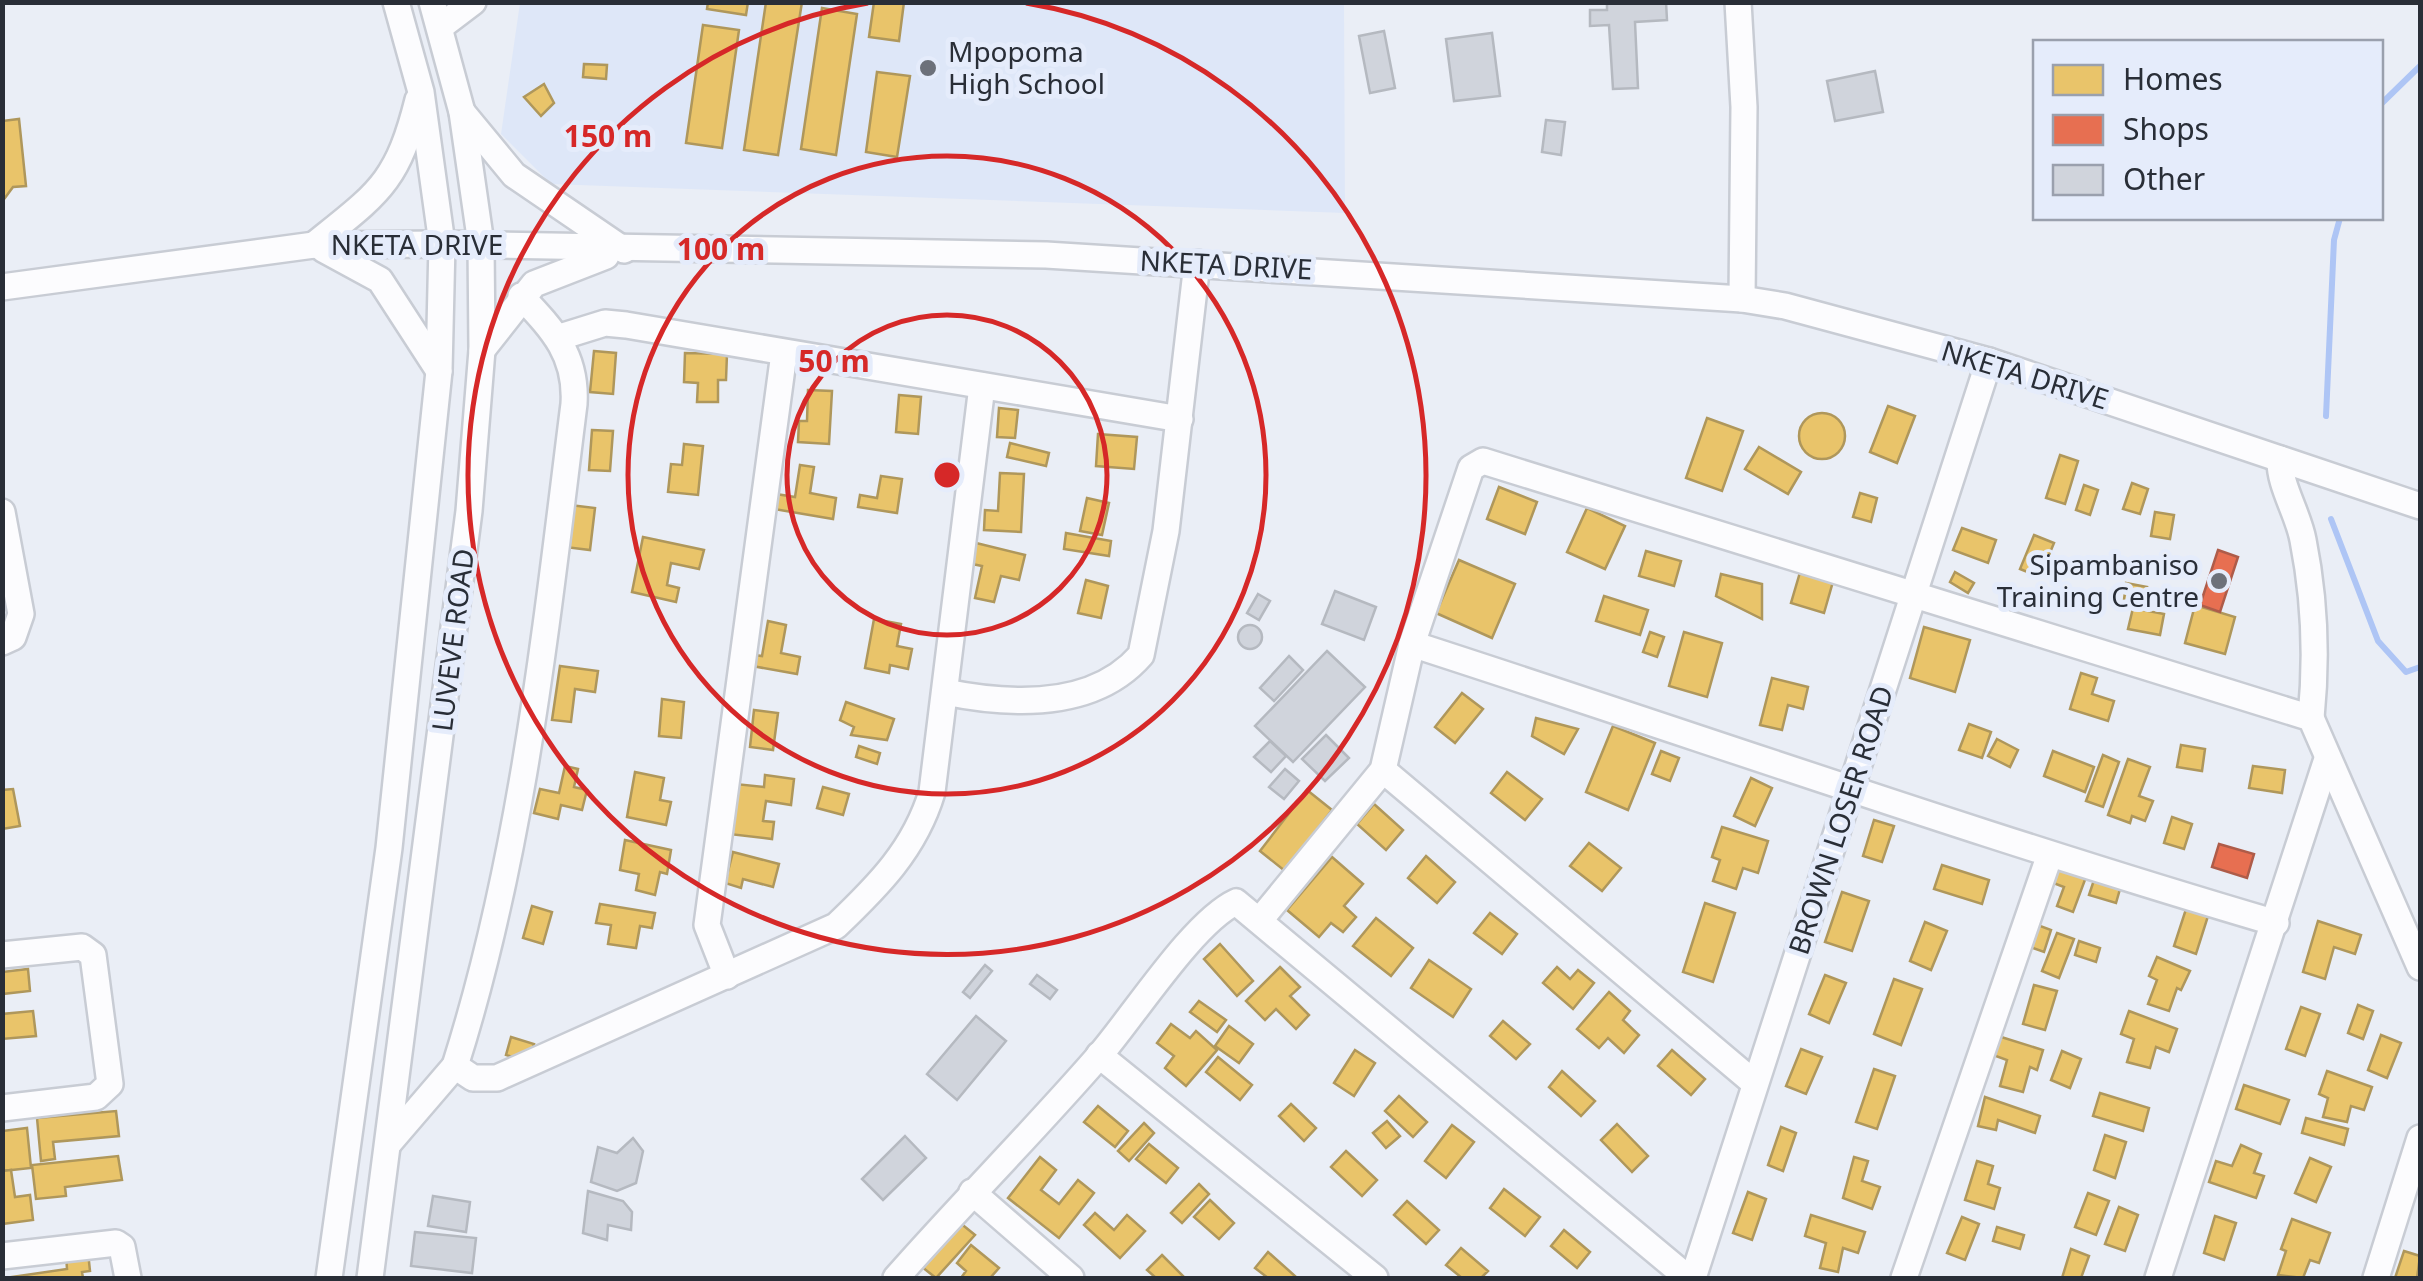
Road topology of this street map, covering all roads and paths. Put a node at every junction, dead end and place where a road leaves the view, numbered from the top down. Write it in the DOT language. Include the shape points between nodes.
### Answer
graph roads {
  1 [pos="396,2"];
  2 [pos="473,2"];
  3 [pos="1738,2"];
  4 [pos="436,15"];
  5 [pos="421,92"];
  6 [pos="462,112"];
  7 [pos="442,244"];
  8 [pos="482,244"];
  9 [pos="314,245"];
  10 [pos="625,250"];
  11 [pos="1197,263"];
  12 [pos="2,287"];
  13 [pos="521,296"];
  14 [pos="1742,299"];
  15 [pos="560,337"];
  16 [pos="482,350"];
  17 [pos="784,353"];
  18 [pos="1989,361"];
  19 [pos="439,371"];
  20 [pos="982,386"];
  21 [pos="1180,419"];
  22 [pos="2280,459"];
  23 [pos="2420,506"];
  24 [pos="2,512"];
  25 [pos="1914,594"];
  26 [pos="2,642"];
  27 [pos="1412,644"];
  28 [pos="944,692"];
  29 [pos="2311,718"];
  30 [pos="2326,762"];
  31 [pos="1383,770"];
  32 [pos="1853,786"];
  33 [pos="2049,857"];
  34 [pos="1260,920"];
  35 [pos="2276,923"];
  36 [pos="2,955"];
  37 [pos="2420,967"];
  38 [pos="727,976"];
  39 [pos="1100,1056"];
  40 [pos="455,1066"];
  41 [pos="1754,1082"];
  42 [pos="2,1108"];
  43 [pos="2420,1138"];
  44 [pos="388,1144"];
  45 [pos="972,1192"];
  46 [pos="2,1256"];
  47 [pos="128,1278"];
  48 [pos="329,1278"];
  49 [pos="370,1278"];
  50 [pos="896,1278"];
  51 [pos="1071,1278"];
  52 [pos="1375,1278"];
  53 [pos="1690,1278"];
  54 [pos="1904,1278"];
  55 [pos="2158,1278"];
  56 [pos="2376,1278"];
  1 -- 5 [label="street, LUVEVE ROAD"];
  2 -- 4 [label="street"];
  3 -- 14 [label="street"];
  4 -- 6 [label="street, LUVEVE ROAD"];
  5 -- 7 [label="street, LUVEVE ROAD"];
  5 -- 9 [label="street" via="392,174"];
  6 -- 8 [label="street, LUVEVE ROAD"];
  6 -- 10 [label="street" via="514,175"];
  7 -- 8 [label="street, NKETA DRIVE"];
  7 -- 9 [label="street, NKETA DRIVE"];
  7 -- 19 [label="street, LUVEVE ROAD"];
  8 -- 10 [label="street, NKETA DRIVE"];
  8 -- 16 [label="street, LUVEVE ROAD"];
  9 -- 12 [label="street, NKETA DRIVE"];
  9 -- 19 [label="street" via="380,280"];
  10 -- 11 [label="street, NKETA DRIVE"];
  10 -- 13 [label="street" via="555,273"];
  11 -- 14 [label="street, NKETA DRIVE"];
  11 -- 21 [label="street"];
  13 -- 15 [label="street"];
  13 -- 16 [label="street"];
  14 -- 18 [label="street, NKETA DRIVE"];
  15 -- 17 [label="street" via="605,323"];
  15 -- 40 [label="street" via="575,381 574,404 539,686 490,948"];
  16 -- 44 [label="street, LUVEVE ROAD" via="469,511"];
  17 -- 20 [label="street"];
  17 -- 38 [label="street" via="706,925"];
  18 -- 22 [label="street, NKETA DRIVE"];
  18 -- 25 [label="street, BROWN LOSER ROAD"];
  19 -- 48 [label="street, LUVEVE ROAD" via="389,848"];
  20 -- 21 [label="street"];
  20 -- 28 [label="street"];
  21 -- 28 [label="street" via="1142,655 1112,677 1058,699 988,700"];
  22 -- 23 [label="street, NKETA DRIVE"];
  22 -- 29 [label="street" via="2303,540 2317,654"];
  24 -- 26 [label="street" via="21,614 13,637"];
  25 -- 27 [label="street" via="1483,461 1471,468"];
  25 -- 29 [label="street"];
  25 -- 32 [label="street, BROWN LOSER ROAD"];
  27 -- 31 [label="street"];
  27 -- 32 [label="street"];
  28 -- 38 [label="street" via="932,792 912,842 836,926"];
  29 -- 30 [label="street"];
  30 -- 35 [label="street"];
  30 -- 37 [label="street"];
  31 -- 34 [label="street"];
  31 -- 41 [label="street"];
  32 -- 33 [label="street"];
  32 -- 41 [label="street, BROWN LOSER ROAD"];
  33 -- 35 [label="street"];
  33 -- 54 [label="street"];
  34 -- 39 [label="street" via="1236,902 1222,910"];
  34 -- 53 [label="street"];
  35 -- 55 [label="street"];
  36 -- 42 [label="street" via="82,947 93,955 110,1084 96,1097"];
  38 -- 40 [label="street" via="496,1078 473,1078"];
  39 -- 45 [label="street"];
  39 -- 52 [label="street"];
  40 -- 44 [label="street"];
  41 -- 53 [label="street, BROWN LOSER ROAD"];
  43 -- 56 [label="street"];
  44 -- 49 [label="street, LUVEVE ROAD"];
  45 -- 50 [label="street"];
  45 -- 51 [label="street"];
  46 -- 47 [label="street" via="116,1243"];
}
